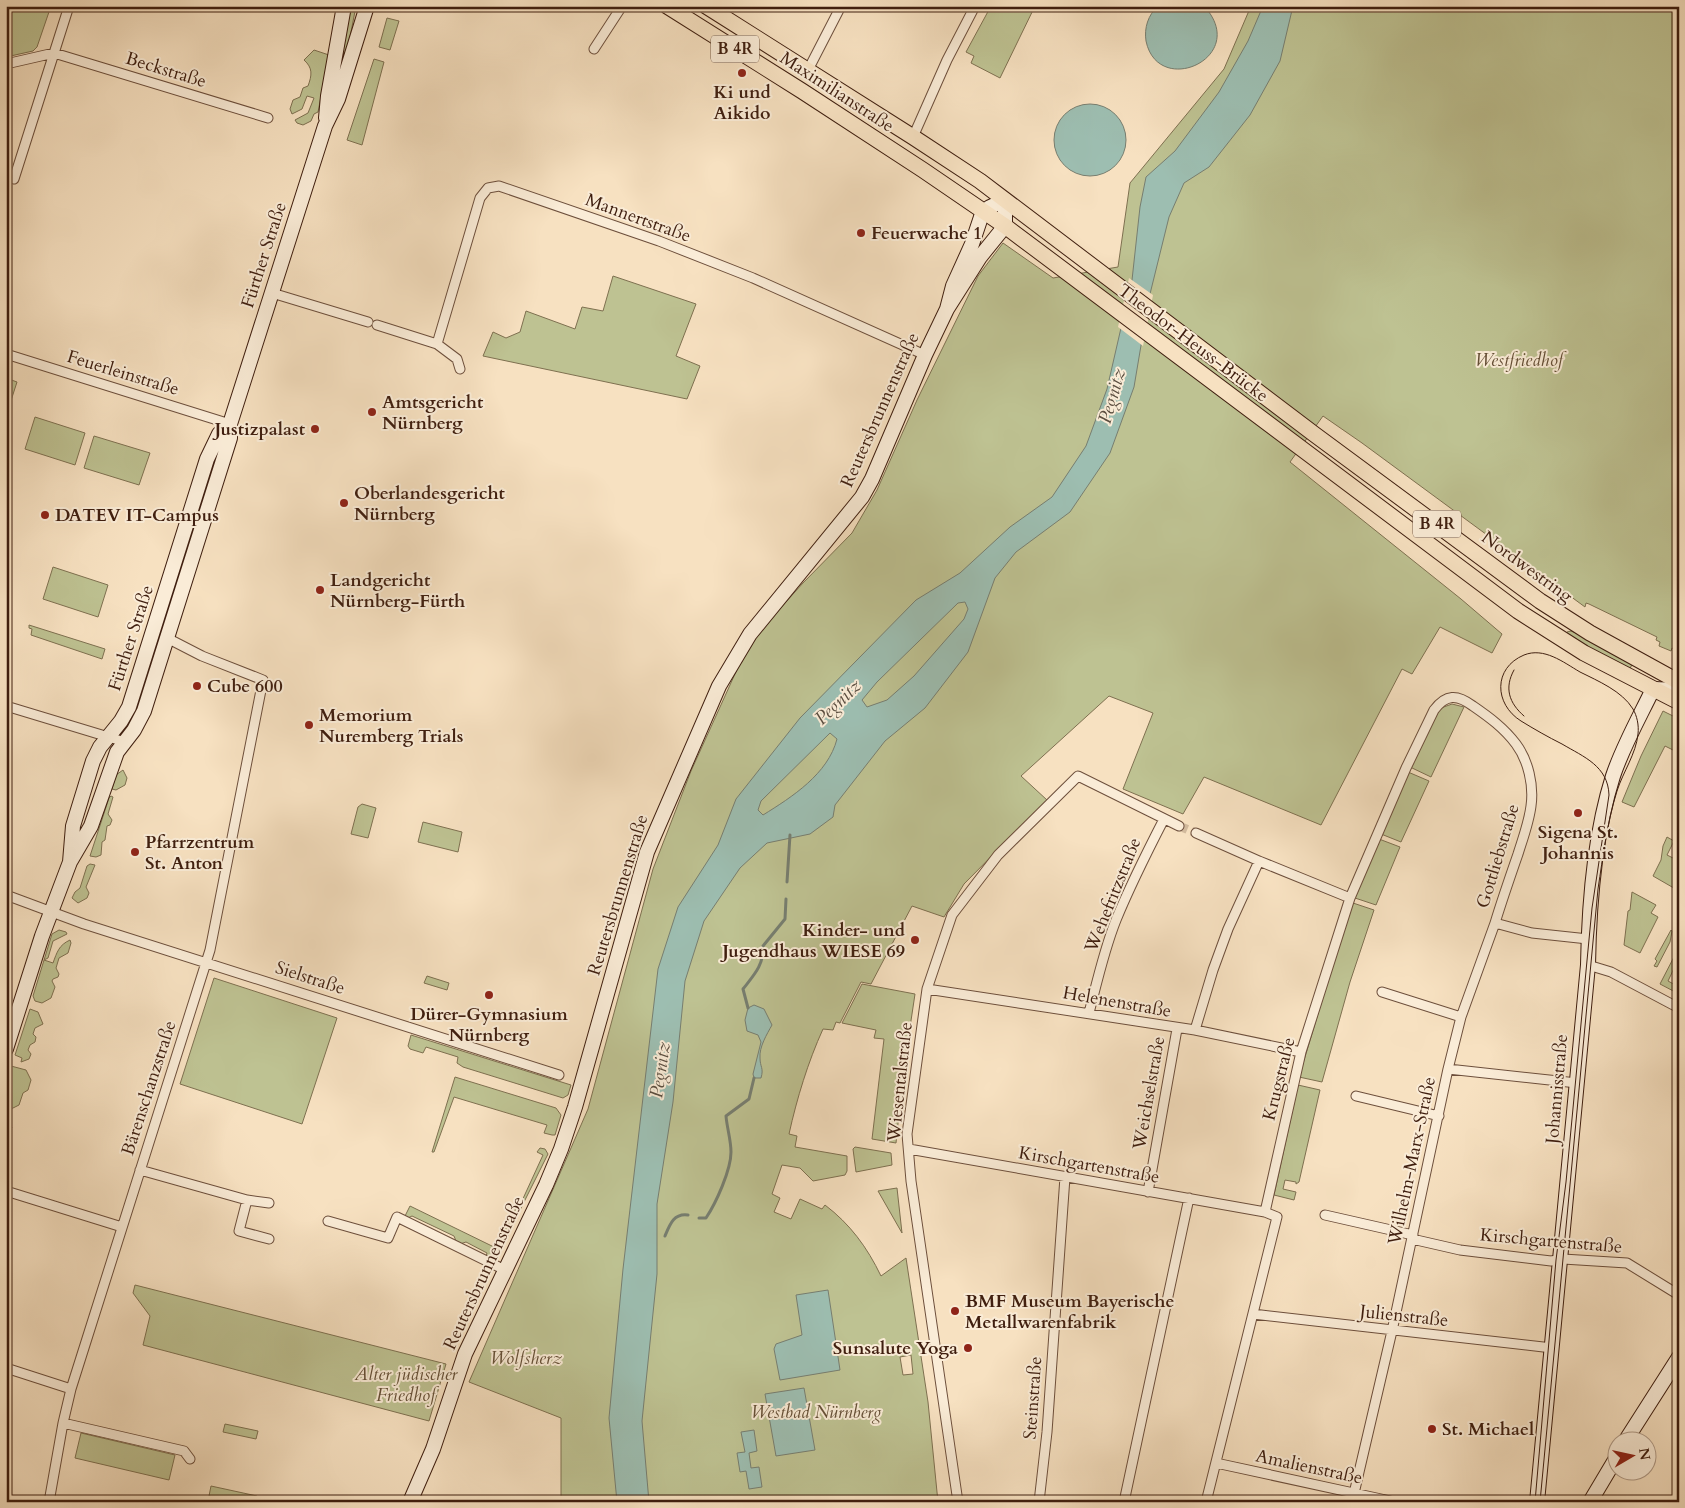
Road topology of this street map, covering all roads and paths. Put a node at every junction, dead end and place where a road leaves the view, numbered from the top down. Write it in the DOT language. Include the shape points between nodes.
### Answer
graph roads {
  1 [pos="69,6"];
  2 [pos="344,6"];
  3 [pos="368,6"];
  4 [pos="622,6"];
  5 [pos="667,6"];
  6 [pos="706,6"];
  7 [pos="841,6"];
  8 [pos="975,6"];
  9 [pos="594,48"];
  10 [pos="54,53"];
  11 [pos="6,64"];
  12 [pos="808,70"];
  13 [pos="268,118"];
  14 [pos="325,126"];
  15 [pos="914,137"];
  16 [pos="14,179"];
  17 [pos="1006,200"];
  18 [pos="983,212"];
  19 [pos="1005,226"];
  20 [pos="272,293"];
  21 [pos="947,309"];
  22 [pos="437,344"];
  23 [pos="6,354"];
  24 [pos="925,355"];
  25 [pos="460,369"];
  26 [pos="230,424"];
  27 [pos="1314,434"];
  28 [pos="166,638"];
  29 [pos="1679,682"];
  30 [pos="1653,689"];
  31 [pos="1679,690"];
  32 [pos="1679,702"];
  33 [pos="1468,703"];
  34 [pos="6,706"];
  35 [pos="108,737"];
  36 [pos="125,742"];
  37 [pos="1164,819"];
  38 [pos="1179,826"];
  39 [pos="1196,834"];
  40 [pos="1259,861"];
  41 [pos="70,862"];
  42 [pos="6,895"];
  43 [pos="1350,898"];
  44 [pos="52,912"];
  45 [pos="1495,923"];
  46 [pos="1588,939"];
  47 [pos="206,962"];
  48 [pos="1588,965"];
  49 [pos="927,989"];
  50 [pos="1382,992"];
  51 [pos="1679,1008"];
  52 [pos="1089,1013"];
  53 [pos="1462,1017"];
  54 [pos="1177,1028"];
  55 [pos="1195,1030"];
  56 [pos="6,1049"];
  57 [pos="1301,1052"];
  58 [pos="1448,1069"];
  59 [pos="559,1075"];
  60 [pos="1577,1083"];
  61 [pos="1356,1096"];
  62 [pos="1439,1116"];
  63 [pos="908,1149"];
  64 [pos="140,1170"];
  65 [pos="1065,1178"];
  66 [pos="6,1191"];
  67 [pos="1148,1192"];
  68 [pos="1189,1198"];
  69 [pos="247,1200"];
  70 [pos="269,1203"];
  71 [pos="1265,1212"];
  72 [pos="1325,1215"];
  73 [pos="328,1221"];
  74 [pos="122,1227"];
  75 [pos="1412,1237"];
  76 [pos="269,1239"];
  77 [pos="1560,1260"];
  78 [pos="505,1270"];
  79 [pos="1679,1295"];
  80 [pos="1253,1314"];
  81 [pos="1392,1331"];
  82 [pos="1552,1348"];
  83 [pos="1679,1357"];
  84 [pos="6,1368"];
  85 [pos="71,1389"];
  86 [pos="63,1423"];
  87 [pos="1632,1430"];
  88 [pos="190,1459"];
  89 [pos="1216,1463"];
  90 [pos="1608,1471"];
  91 [pos="1353,1498"];
  92 [pos="49,1502"];
  93 [pos="410,1502"];
  94 [pos="958,1502"];
  95 [pos="1039,1502"];
  96 [pos="1124,1502"];
  97 [pos="1206,1502"];
  98 [pos="1395,1502"];
  99 [pos="1537,1502"];
  100 [pos="1590,1502"];
  1 -- 10 [label="street"];
  2 -- 14 [label="street, Fürther Straße"];
  3 -- 14 [label="street, Fürther Straße" via="338,99"];
  4 -- 9 [label="street"];
  5 -- 18 [label="main road, Maximilianstraße / B 4R" via="802,91"];
  6 -- 12 [label="main road, Maximilianstraße / B 4R"];
  7 -- 12 [label="street"];
  8 -- 15 [label="street" via="947,60"];
  10 -- 11 [label="street"];
  10 -- 13 [label="street, Beckstraße"];
  10 -- 16 [label="street"];
  12 -- 15 [label="main road, Maximilianstraße / B 4R"];
  14 -- 20 [label="street, Fürther Straße"];
  15 -- 17 [label="main road, Maximilianstraße / B 4R"];
  17 -- 18 [label="street"];
  17 -- 19 [label="street"];
  17 -- 27 [label="main road, Theodor-Heuss-Brücke / B 4R"];
  18 -- 19 [label="main road, B 4R"];
  18 -- 21 [label="street, Reutersbrunnenstraße"];
  19 -- 21 [label="street, Reutersbrunnenstraße" via="980,257"];
  19 -- 30 [label="main road, Theodor-Heuss-Brücke / B 4R" via="1524,615 1584,653"];
  20 -- 22 [label="street"];
  20 -- 26 [label="street, Fürther Straße"];
  21 -- 24 [label="street, Reutersbrunnenstraße"];
  22 -- 24 [label="street, Mannertstraße" via="480,198 488,188 499,186 728,268"];
  22 -- 25 [label="street" via="457,359"];
  23 -- 26 [label="street, Feuerleinstraße"];
  24 -- 78 [label="street, Reutersbrunnenstraße" via="862,498 750,634 719,686 647,852 565,1139"];
  26 -- 28 [label="street, Fürther Straße" via="230,438"];
  26 -- 35 [label="street, Fürther Straße" via="219,434 208,459 129,707"];
  27 -- 29 [label="main road, Nordwestring / B 4R" via="1540,601"];
  28 -- 36 [label="street, Fürther Straße" via="141,718"];
  28 -- 47 [label="street, Bärenschanzstraße" via="263,680"];
  30 -- 31 [label="street"];
  30 -- 32 [label="main road, B 4R"];
  30 -- 46 [label="street, Johannisstraße" via="1617,765 1609,791 1595,867"];
  33 -- 43 [label="street, Krugstraße" via="1448,697 1434,710"];
  33 -- 45 [label="street, Gottliebstraße" via="1494,721 1517,745 1529,775 1531,790 1528,824"];
  34 -- 35 [label="street"];
  35 -- 36 [label="street"];
  35 -- 41 [label="street, Fürther Straße" via="95,756 73,826"];
  36 -- 41 [label="street, Fürther Straße" via="113,761 91,826"];
  37 -- 38 [label="street"];
  37 -- 49 [label="street, Wiesentalstraße" via="1078,776 998,855 952,915"];
  37 -- 52 [label="street, Wehefritzstraße" via="1116,921"];
  39 -- 40 [label="street"];
  40 -- 43 [label="street"];
  40 -- 55 [label="street" via="1228,929"];
  41 -- 44 [label="street, Fürther Straße"];
  42 -- 44 [label="street, Sielstraße"];
  43 -- 57 [label="street, Krugstraße"];
  44 -- 47 [label="street, Sielstraße"];
  44 -- 56 [label="street, Fürther Straße"];
  45 -- 46 [label="street" via="1532,933"];
  45 -- 53 [label="street, Wilhelm-Marx-Straße"];
  46 -- 48 [label="street, Johannisstraße"];
  47 -- 59 [label="street, Sielstraße"];
  47 -- 64 [label="street, Bärenschanzstraße"];
  48 -- 51 [label="street" via="1612,972"];
  48 -- 60 [label="street, Johannisstraße"];
  49 -- 52 [label="street, Helenenstraße"];
  49 -- 63 [label="street, Wiesentalstraße" via="907,1134"];
  50 -- 53 [label="street"];
  52 -- 54 [label="street, Helenenstraße"];
  53 -- 58 [label="street, Wilhelm-Marx-Straße"];
  54 -- 55 [label="street, Helenenstraße"];
  54 -- 67 [label="street, Weichselstraße"];
  55 -- 57 [label="street, Helenenstraße"];
  57 -- 71 [label="street, Krugstraße"];
  58 -- 60 [label="street"];
  58 -- 62 [label="street, Wilhelm-Marx-Straße"];
  60 -- 77 [label="street, Johannisstraße"];
  61 -- 62 [label="street"];
  62 -- 75 [label="street, Wilhelm-Marx-Straße"];
  63 -- 65 [label="street, Kirschgartenstraße"];
  63 -- 94 [label="street, Wiesentalstraße"];
  64 -- 69 [label="street"];
  64 -- 74 [label="street, Bärenschanzstraße"];
  65 -- 67 [label="street, Kirschgartenstraße"];
  65 -- 95 [label="street, Steinstraße" via="1048,1432"];
  66 -- 74 [label="street"];
  67 -- 68 [label="street, Kirschgartenstraße"];
  68 -- 71 [label="street, Kirschgartenstraße"];
  68 -- 96 [label="street"];
  69 -- 70 [label="street"];
  69 -- 76 [label="street" via="239,1231"];
  71 -- 80 [label="street" via="1277,1217"];
  72 -- 75 [label="street, Kirschgartenstraße"];
  73 -- 78 [label="street" via="388,1238 397,1217"];
  74 -- 85 [label="street, Bärenschanzstraße"];
  75 -- 77 [label="street, Kirschgartenstraße" via="1460,1250"];
  75 -- 81 [label="street, Wilhelm-Marx-Straße"];
  77 -- 79 [label="street, Kirschgartenstraße" via="1627,1263"];
  77 -- 82 [label="street, Johannisstraße"];
  78 -- 93 [label="street, Reutersbrunnenstraße" via="465,1354 433,1449"];
  80 -- 81 [label="street, Julienstraße"];
  80 -- 89 [label="street"];
  81 -- 82 [label="street, Julienstraße"];
  81 -- 91 [label="street, Wilhelm-Marx-Straße"];
  82 -- 99 [label="street, Johannisstraße"];
  83 -- 87 [label="street"];
  84 -- 85 [label="street"];
  85 -- 86 [label="street, Bärenschanzstraße"];
  86 -- 88 [label="street" via="184,1451"];
  86 -- 92 [label="street, Bärenschanzstraße"];
  89 -- 91 [label="street, Amalienstraße"];
  89 -- 97 [label="street"];
  90 -- 100 [label="street"];
  91 -- 98 [label="street, Amalienstraße"];
}
